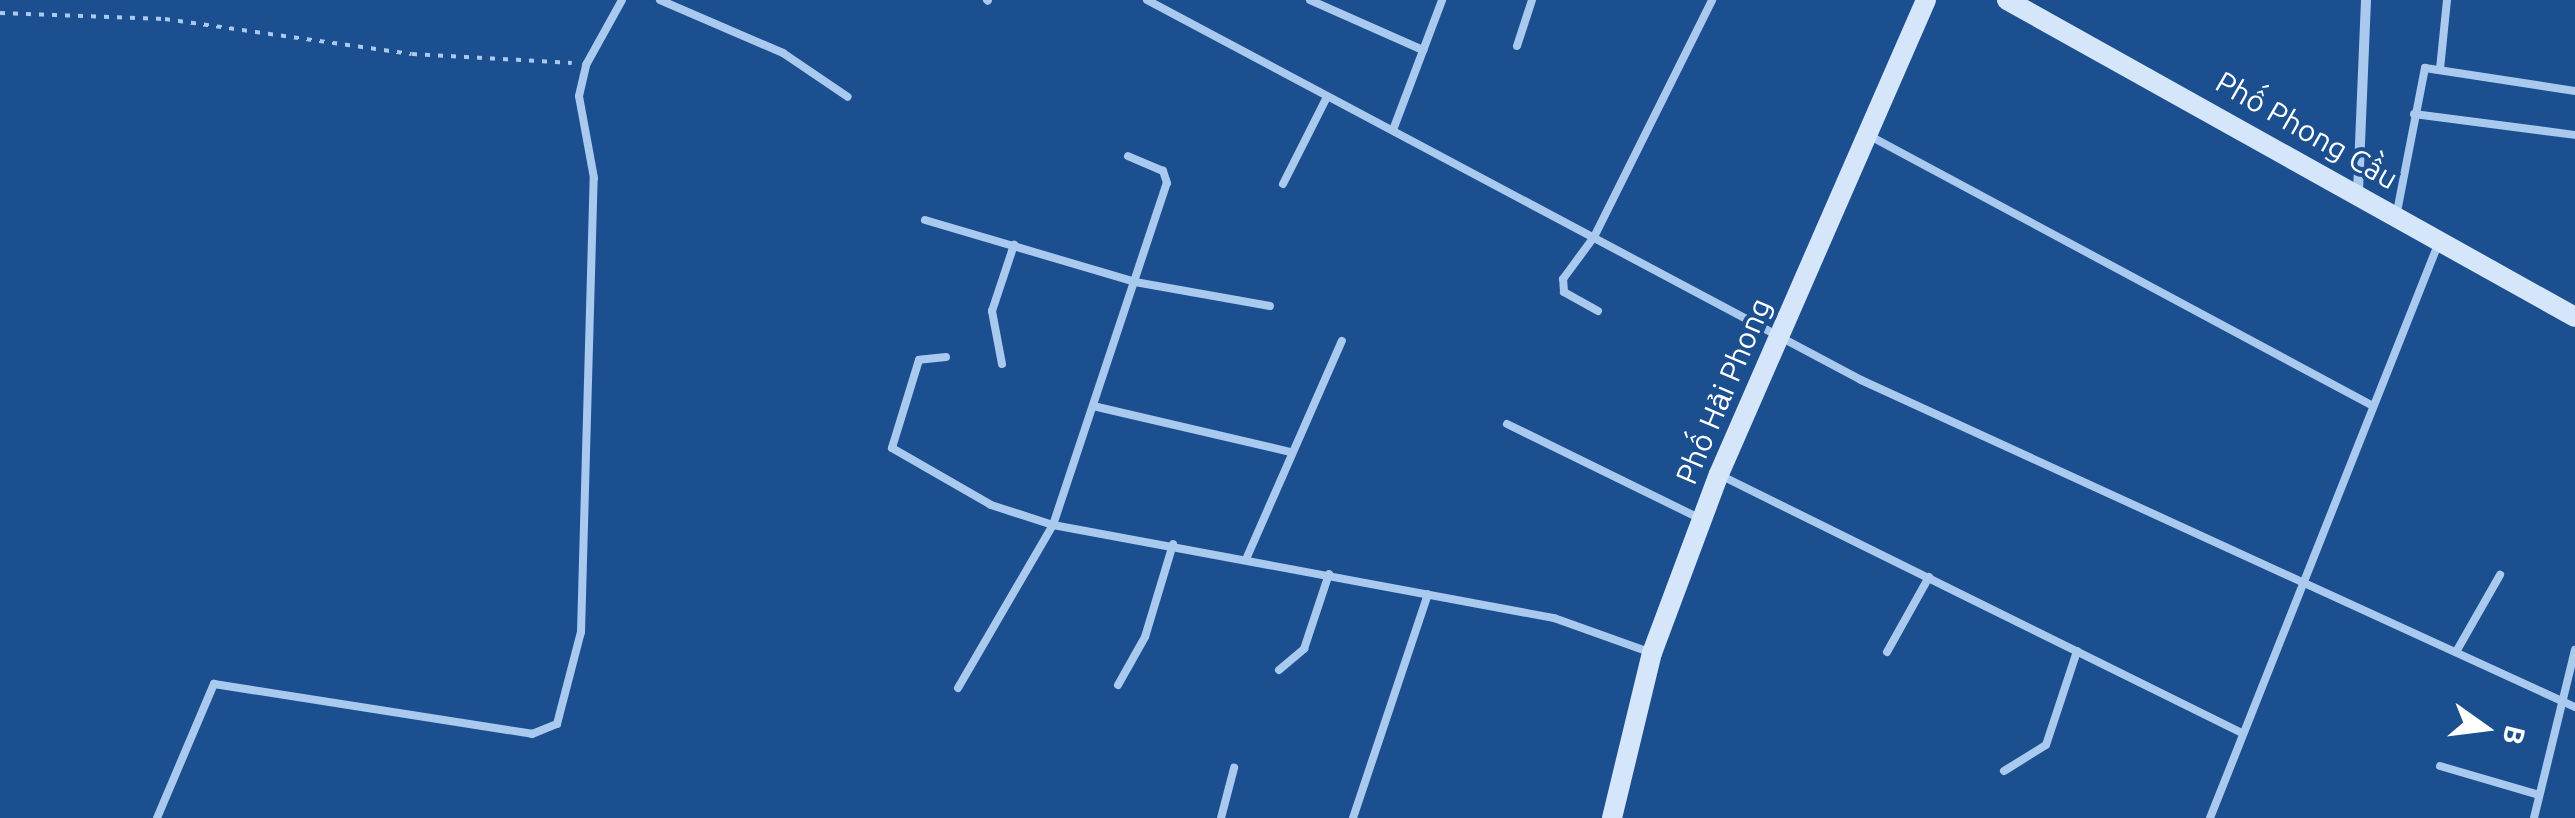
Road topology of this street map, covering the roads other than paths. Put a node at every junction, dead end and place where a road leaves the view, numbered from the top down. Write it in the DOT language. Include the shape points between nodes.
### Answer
graph roads {
  1 [pos="622,0"];
  2 [pos="660,0"];
  3 [pos="1147,0"];
  4 [pos="1310,0"];
  5 [pos="1442,0"];
  6 [pos="1532,0"];
  7 [pos="1712,0"];
  8 [pos="1926,0"];
  9 [pos="2006,0"];
  10 [pos="2366,0"];
  11 [pos="2447,0"];
  12 [pos="1517,46"];
  13 [pos="1423,50"];
  14 [pos="2440,70"];
  15 [pos="2575,91"];
  16 [pos="848,97"];
  17 [pos="1327,97"];
  18 [pos="2414,114"];
  19 [pos="1394,130"];
  20 [pos="1868,135"];
  21 [pos="2575,135"];
  22 [pos="1128,156"];
  23 [pos="1283,184"];
  24 [pos="2358,191"];
  25 [pos="2396,217"];
  26 [pos="925,220"];
  27 [pos="1594,237"];
  28 [pos="2439,242"];
  29 [pos="1014,245"];
  30 [pos="1135,282"];
  31 [pos="1270,306"];
  32 [pos="1598,311"];
  33 [pos="2575,317"];
  34 [pos="1778,334"];
  35 [pos="1342,341"];
  36 [pos="946,357"];
  37 [pos="1002,364"];
  38 [pos="1093,406"];
  39 [pos="2373,406"];
  40 [pos="1506,424"];
  41 [pos="1290,452"];
  42 [pos="1719,474"];
  43 [pos="1703,520"];
  44 [pos="1053,525"];
  45 [pos="1173,544"];
  46 [pos="1248,557"];
  47 [pos="1329,574"];
  48 [pos="2500,574"];
  49 [pos="1929,578"];
  50 [pos="2303,578"];
  51 [pos="1428,594"];
  52 [pos="1654,647"];
  53 [pos="2575,650"];
  54 [pos="2077,651"];
  55 [pos="1887,652"];
  56 [pos="2456,652"];
  57 [pos="1279,670"];
  58 [pos="1118,685"];
  59 [pos="958,688"];
  60 [pos="2560,700"];
  61 [pos="2575,707"];
  62 [pos="2242,733"];
  63 [pos="2440,766"];
  64 [pos="1234,768"];
  65 [pos="2004,771"];
  66 [pos="2540,795"];
  67 [pos="158,818"];
  68 [pos="1220,818"];
  69 [pos="1354,818"];
  70 [pos="1612,818"];
  71 [pos="2210,818"];
  72 [pos="2534,818"];
  1 -- 67 [label="lane" via="586,64 580,114 594,178 581,632 557,724 532,734 214,684"];
  2 -- 16 [label="lane" via="784,54"];
  3 -- 17 [label="lane"];
  4 -- 13 [label="lane"];
  5 -- 13 [label="lane"];
  6 -- 12 [label="lane"];
  7 -- 27 [label="lane"];
  8 -- 20 [label="street, Phố Hải Phong"];
  9 -- 24 [label="street, Phố Phong Cầu"];
  10 -- 24 [label="street"];
  11 -- 14 [label="lane"];
  13 -- 19 [label="lane"];
  14 -- 15 [label="lane"];
  14 -- 18 [label="lane" via="2420,74"];
  17 -- 19 [label="lane"];
  17 -- 23 [label="lane"];
  18 -- 21 [label="lane"];
  18 -- 25 [label="lane"];
  19 -- 27 [label="lane"];
  20 -- 34 [label="street, Phố Hải Phong"];
  20 -- 39 [label="lane"];
  22 -- 30 [label="lane" via="1167,175"];
  24 -- 25 [label="street, Phố Phong Cầu"];
  25 -- 28 [label="street, Phố Phong Cầu"];
  26 -- 29 [label="lane"];
  27 -- 32 [label="lane" via="1563,279 1564,292"];
  27 -- 34 [label="lane"];
  28 -- 33 [label="street, Phố Phong Cầu"];
  28 -- 39 [label="lane"];
  29 -- 30 [label="lane"];
  29 -- 37 [label="lane" via="992,311"];
  30 -- 31 [label="lane"];
  30 -- 38 [label="lane"];
  34 -- 42 [label="street, Phố Hải Phong"];
  34 -- 50 [label="lane" via="2006,451"];
  35 -- 41 [label="lane"];
  36 -- 44 [label="lane" via="919,360 892,448 990,505"];
  38 -- 41 [label="lane"];
  38 -- 44 [label="lane"];
  39 -- 50 [label="lane"];
  40 -- 43 [label="lane"];
  41 -- 46 [label="lane"];
  42 -- 43 [label="street, Phố Hải Phong"];
  42 -- 49 [label="lane"];
  43 -- 52 [label="street, Phố Hải Phong"];
  44 -- 45 [label="lane"];
  44 -- 59 [label="lane"];
  45 -- 46 [label="lane"];
  45 -- 58 [label="lane" via="1145,637"];
  46 -- 47 [label="lane"];
  47 -- 51 [label="lane"];
  47 -- 57 [label="lane" via="1304,649"];
  48 -- 56 [label="lane"];
  49 -- 54 [label="lane"];
  49 -- 55 [label="lane"];
  50 -- 56 [label="lane"];
  50 -- 62 [label="lane"];
  51 -- 52 [label="lane" via="1554,618"];
  51 -- 69 [label="lane"];
  52 -- 70 [label="street, Phố Hải Phong"];
  53 -- 60 [label="lane"];
  54 -- 62 [label="lane"];
  54 -- 65 [label="lane" via="2046,746"];
  56 -- 60 [label="lane"];
  60 -- 61 [label="lane"];
  60 -- 66 [label="lane"];
  62 -- 71 [label="lane"];
  63 -- 66 [label="lane"];
  64 -- 68 [label="lane"];
  66 -- 72 [label="lane"];
}
